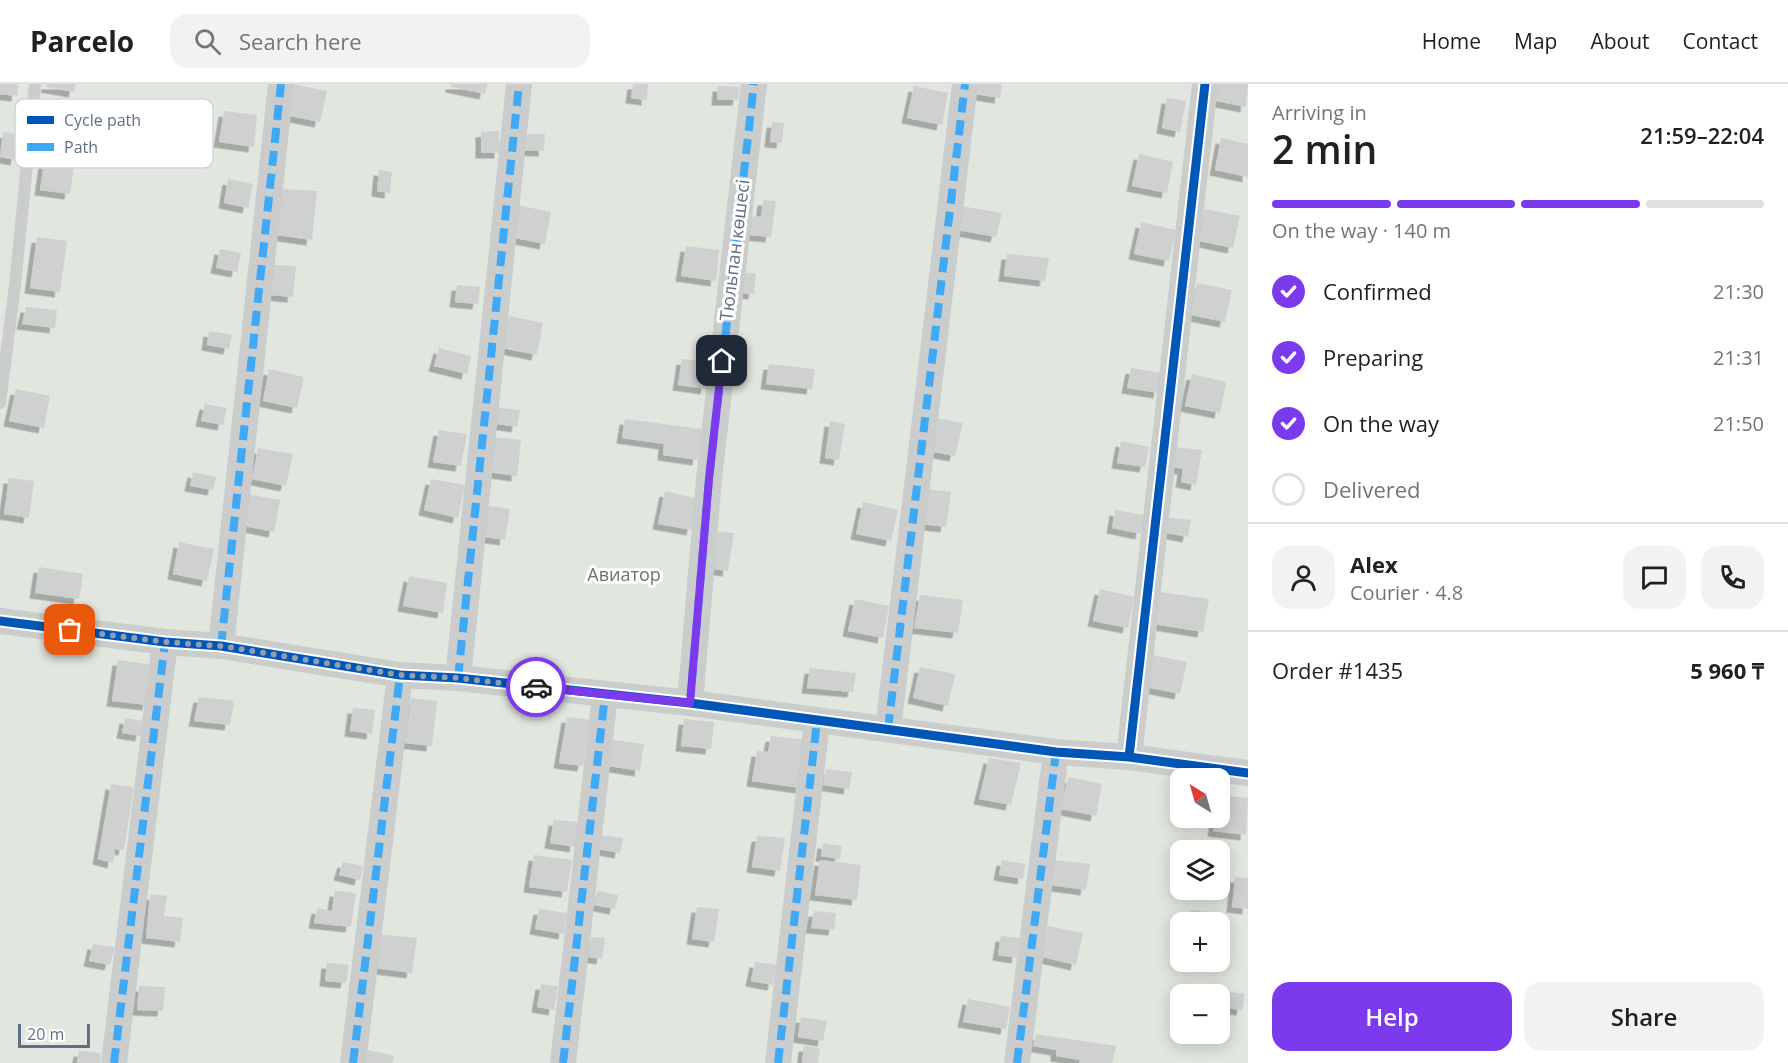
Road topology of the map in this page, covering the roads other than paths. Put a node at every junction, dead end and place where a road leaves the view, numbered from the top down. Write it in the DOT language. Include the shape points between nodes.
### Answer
graph roads {
  1 [pos="36,84"];
  2 [pos="281,84"];
  3 [pos="519,84"];
  4 [pos="754,84"];
  5 [pos="965,84"];
  6 [pos="1205,84"];
  7 [pos="34,99"];
  8 [pos="27,168"];
  9 [pos="0,403"];
  10 [pos="0,621"];
  11 [pos="165,642"];
  12 [pos="221,646"];
  13 [pos="400,675"];
  14 [pos="458,678"];
  15 [pos="605,695"];
  16 [pos="690,703"];
  17 [pos="817,720"];
  18 [pos="888,729"];
  19 [pos="1056,752"];
  20 [pos="1129,757"];
  21 [pos="1248,773"];
  22 [pos="114,1063"];
  23 [pos="353,1063"];
  24 [pos="563,1063"];
  25 [pos="778,1063"];
  26 [pos="1017,1063"];
  1 -- 7 [label="lane"];
  2 -- 12 [label="street"];
  3 -- 14 [label="street"];
  4 -- 16 [label="street, Тюльпан көшесі" via="709,479"];
  5 -- 18 [label="street"];
  6 -- 20 [label="street"];
  8 -- 9 [label="lane"];
  10 -- 11 [label="street"];
  11 -- 12 [label="street"];
  11 -- 22 [label="street"];
  12 -- 13 [label="street"];
  13 -- 14 [label="street"];
  13 -- 23 [label="street"];
  14 -- 15 [label="street"];
  15 -- 16 [label="street"];
  15 -- 24 [label="street"];
  16 -- 17 [label="street"];
  17 -- 18 [label="street"];
  17 -- 25 [label="street"];
  18 -- 19 [label="street"];
  19 -- 20 [label="street"];
  19 -- 26 [label="street"];
  20 -- 21 [label="street"];
}
